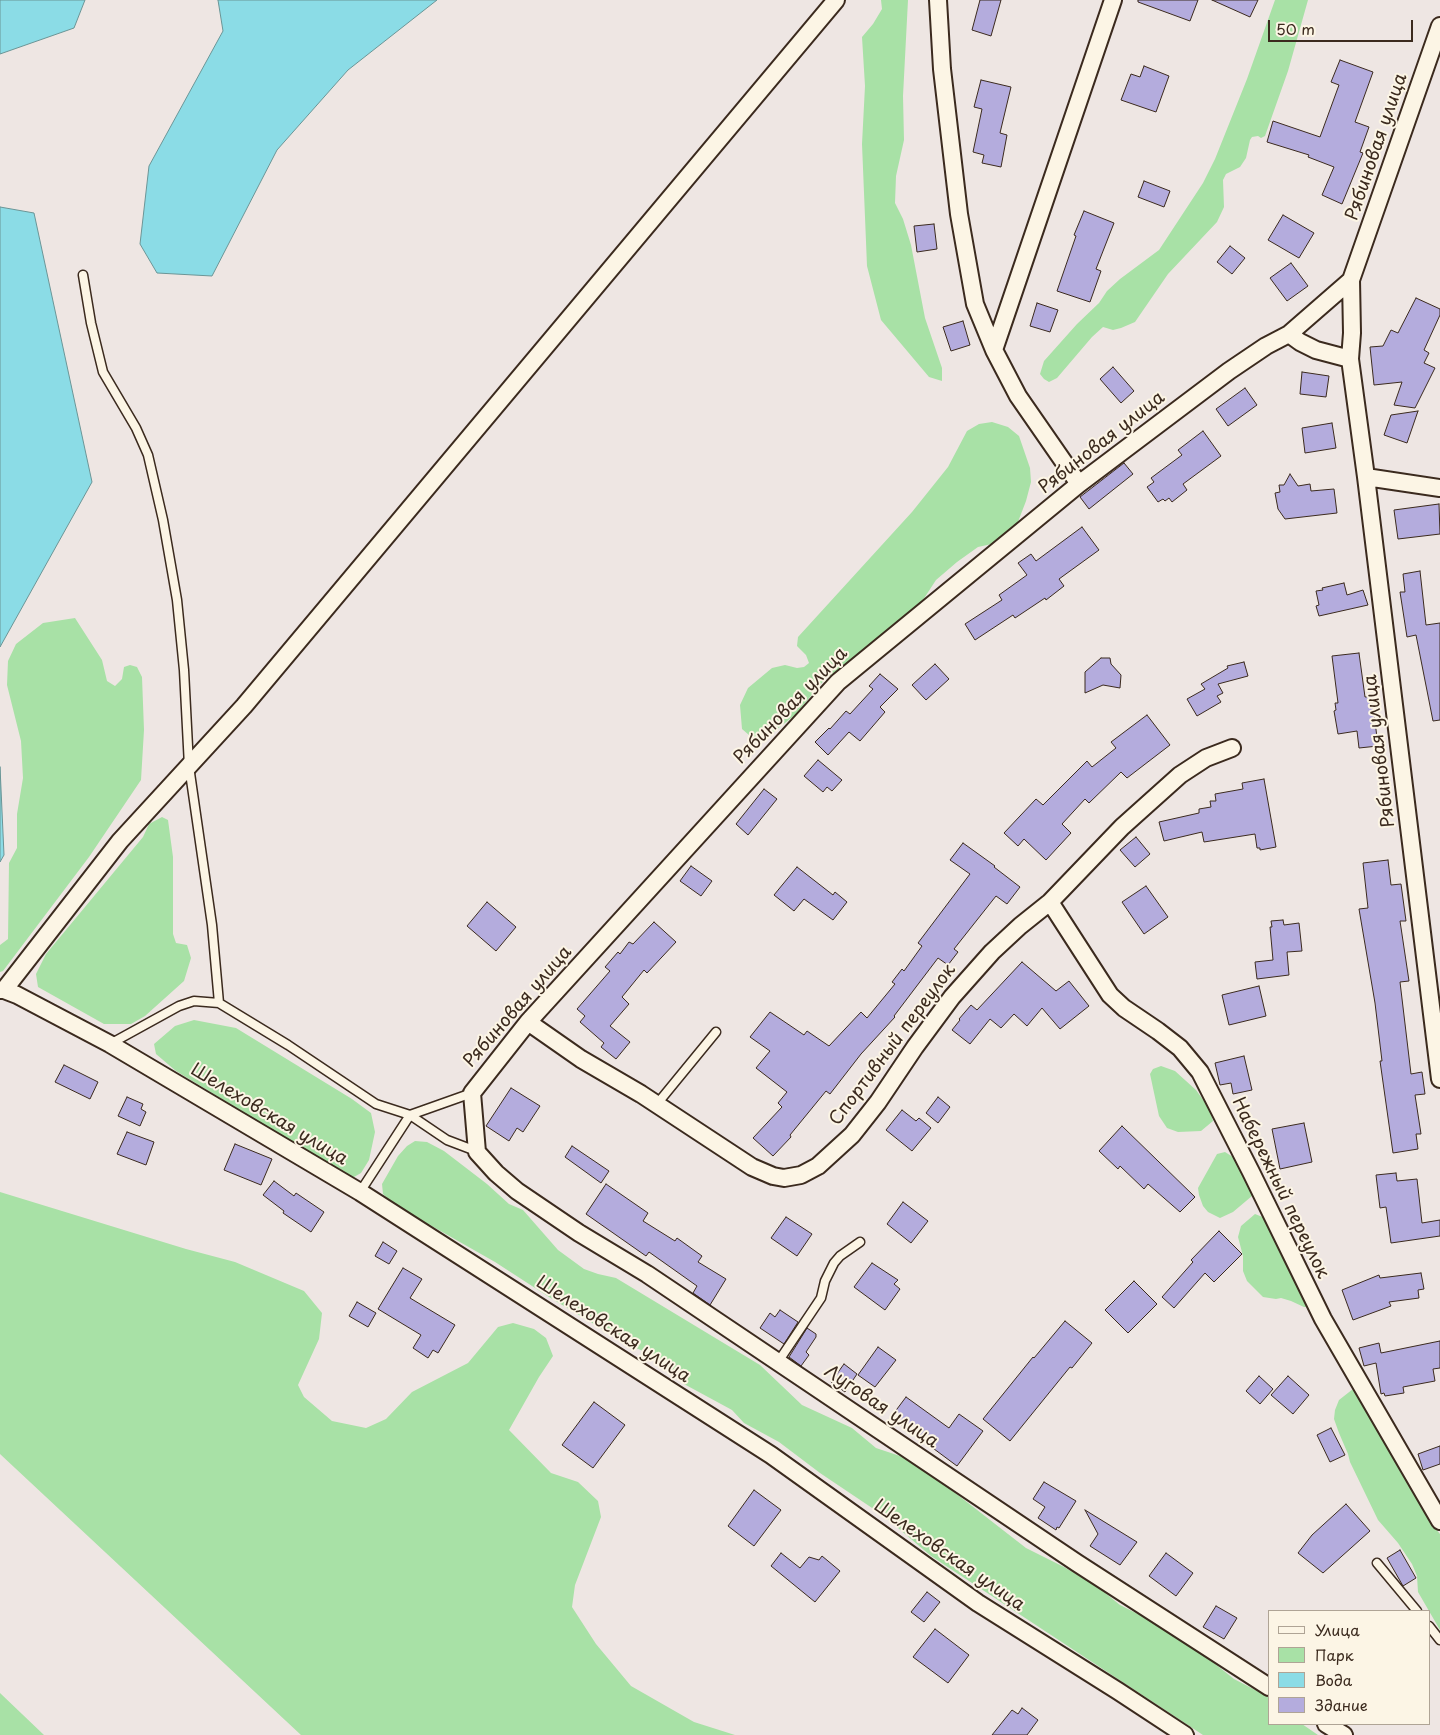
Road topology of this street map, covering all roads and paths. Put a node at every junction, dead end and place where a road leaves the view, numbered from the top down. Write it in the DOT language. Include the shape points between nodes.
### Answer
graph roads {
  1 [pos="836,0"];
  2 [pos="938,0"];
  3 [pos="1113,0"];
  4 [pos="1440,26"];
  5 [pos="83,275"];
  6 [pos="1351,280"];
  7 [pos="1289,334"];
  8 [pos="994,350"];
  9 [pos="1350,359"];
  10 [pos="1366,477"];
  11 [pos="1078,484"];
  12 [pos="1440,488"];
  13 [pos="1232,748"];
  14 [pos="189,766"];
  15 [pos="1050,902"];
  16 [pos="2,990"];
  17 [pos="219,1003"];
  18 [pos="528,1022"];
  19 [pos="716,1032"];
  20 [pos="110,1044"];
  21 [pos="1440,1079"];
  22 [pos="472,1092"];
  23 [pos="657,1104"];
  24 [pos="410,1115"];
  25 [pos="477,1152"];
  26 [pos="360,1192"];
  27 [pos="860,1242"];
  28 [pos="778,1362"];
  29 [pos="1440,1521"];
  30 [pos="1377,1563"];
  31 [pos="1416,1610"];
  32 [pos="1430,1627"];
  33 [pos="1440,1640"];
  34 [pos="1268,1686"];
  35 [pos="1328,1725"];
  36 [pos="1185,1735"];
  37 [pos="1344,1735"];
  1 -- 14 [label="street" via="244,706"];
  2 -- 8 [label="street" via="942,69 959,214 975,304"];
  3 -- 8 [label="street"];
  4 -- 6 [label="street, Рябиновая улица"];
  5 -- 14 [label="lane" via="103,372 136,428 151,463 176,600 184,670"];
  6 -- 7 [label="street, Рябиновая улица"];
  6 -- 9 [label="street, Рябиновая улица"];
  7 -- 9 [label="street" via="1316,350"];
  7 -- 11 [label="street, Рябиновая улица" via="1229,371"];
  8 -- 11 [label="street" via="1018,396"];
  9 -- 10 [label="street, Рябиновая улица"];
  10 -- 12 [label="street"];
  10 -- 21 [label="street, Рябиновая улица"];
  11 -- 18 [label="street, Рябиновая улица" via="838,682"];
  13 -- 15 [label="street, Спортивный переулок" via="1206,758 1180,775 1122,827"];
  14 -- 16 [label="street" via="120,841"];
  14 -- 17 [label="lane" via="212,926"];
  15 -- 23 [label="street, Спортивный переулок" via="975,970 935,1019 852,1135 810,1171 784,1178 763,1173"];
  15 -- 29 [label="street, Набережный переулок" via="1110,995 1180,1048 1200,1072 1323,1319"];
  16 -- 20 [label="street, Шелеховская улица"];
  17 -- 20 [label="lane" via="194,1001 179,1006"];
  17 -- 24 [label="lane" via="376,1104"];
  18 -- 22 [label="street, Рябиновая улица"];
  18 -- 23 [label="street, Спортивный переулок" via="581,1059"];
  19 -- 23 [label="lane"];
  20 -- 26 [label="street, Шелеховская улица"];
  22 -- 24 [label="lane"];
  22 -- 25 [label="street, Рябиновая улица"];
  24 -- 25 [label="lane" via="447,1140"];
  24 -- 26 [label="lane"];
  25 -- 28 [label="street, Луговая улица" via="496,1173 530,1200"];
  26 -- 36 [label="street, Шелеховская улица" via="771,1455 978,1604"];
  27 -- 28 [label="lane" via="834,1263 820,1298"];
  28 -- 34 [label="street, Луговая улица" via="1069,1558"];
  30 -- 31 [label="lane"];
  32 -- 33 [label="lane"];
  35 -- 37 [label="street"];
}
